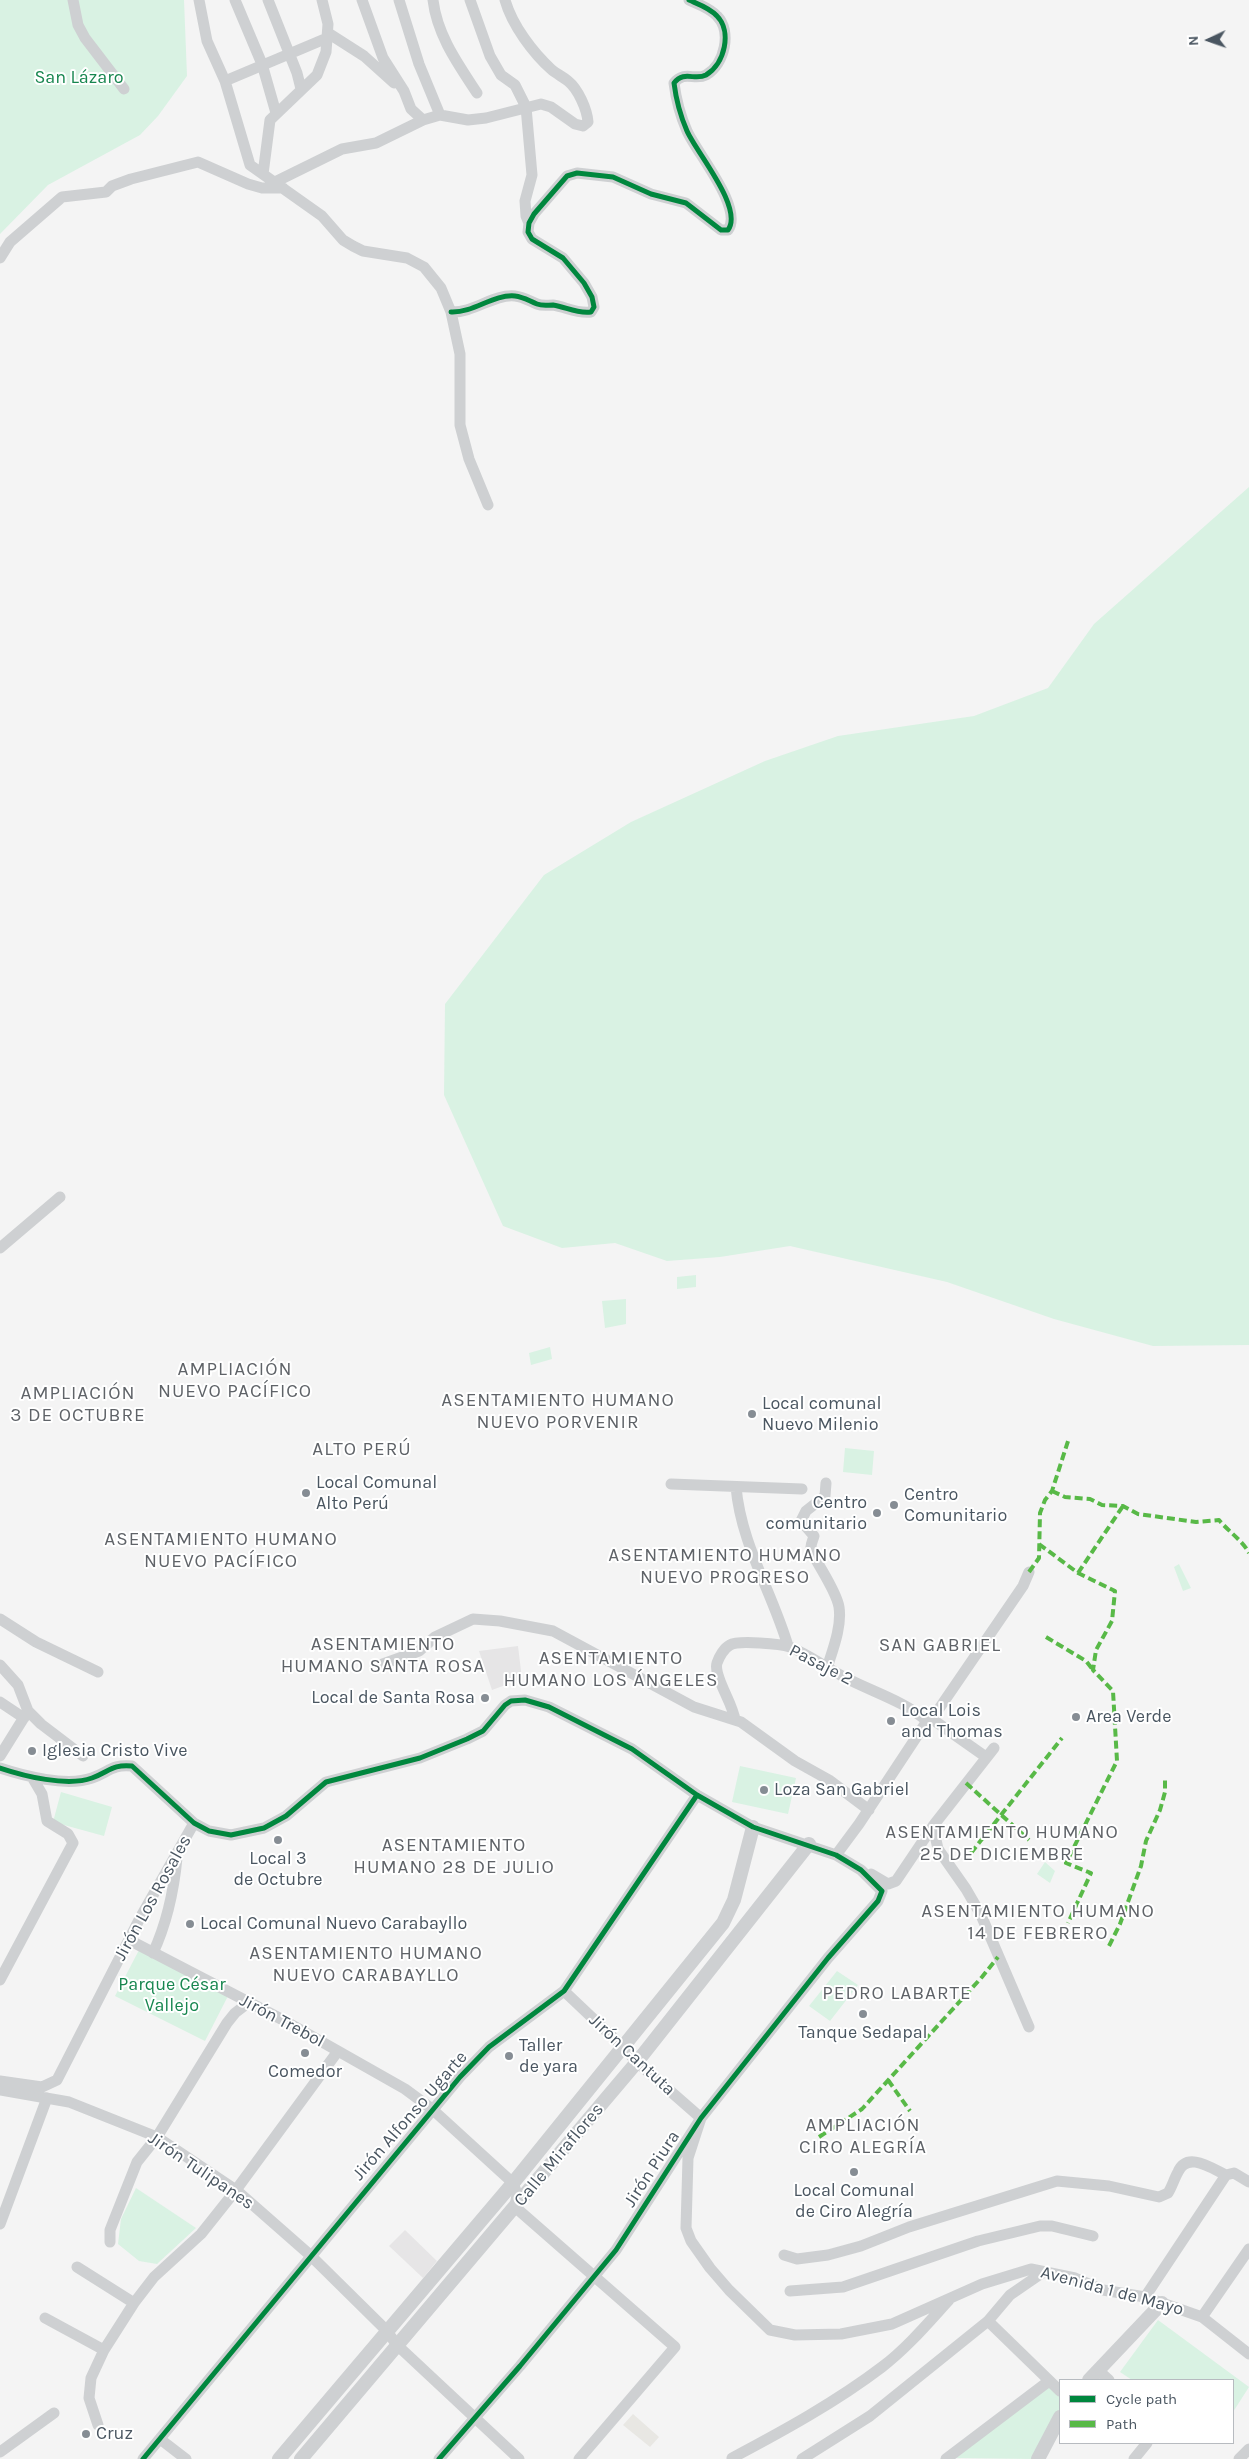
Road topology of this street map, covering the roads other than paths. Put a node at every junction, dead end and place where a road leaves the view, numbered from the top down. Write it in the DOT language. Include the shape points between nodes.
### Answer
graph roads {
  1 [pos="73,0"];
  2 [pos="200,0"];
  3 [pos="235,0"];
  4 [pos="268,0"];
  5 [pos="322,0"];
  6 [pos="362,0"];
  7 [pos="399,0"];
  8 [pos="433,0"];
  9 [pos="470,0"];
  10 [pos="505,0"];
  11 [pos="690,0"];
  12 [pos="327,35"];
  13 [pos="288,53"];
  14 [pos="262,64"];
  15 [pos="225,81"];
  16 [pos="124,89"];
  17 [pos="301,89"];
  18 [pos="404,91"];
  19 [pos="477,93"];
  20 [pos="526,107"];
  21 [pos="276,113"];
  22 [pos="440,115"];
  23 [pos="423,120"];
  24 [pos="263,174"];
  25 [pos="279,185"];
  26 [pos="529,223"];
  27 [pos="0,258"];
  28 [pos="451,312"];
  29 [pos="488,505"];
  30 [pos="60,1197"];
  31 [pos="0,1248"];
  32 [pos="826,1483"];
  33 [pos="671,1484"];
  34 [pos="736,1487"];
  35 [pos="802,1489"];
  36 [pos="1029,1572"];
  37 [pos="0,1619"];
  38 [pos="788,1646"];
  39 [pos="0,1665"];
  40 [pos="380,1665"];
  41 [pos="827,1668"];
  42 [pos="98,1672"];
  43 [pos="0,1702"];
  44 [pos="26,1715"];
  45 [pos="735,1720"];
  46 [pos="930,1720"];
  47 [pos="0,1756"];
  48 [pos="83,1756"];
  49 [pos="0,1768"];
  50 [pos="32,1777"];
  51 [pos="697,1795"];
  52 [pos="869,1810"];
  53 [pos="194,1823"];
  54 [pos="933,1826"];
  55 [pos="752,1827"];
  56 [pos="809,1844"];
  57 [pos="177,1852"];
  58 [pos="836,1855"];
  59 [pos="861,1870"];
  60 [pos="128,1940"];
  61 [pos="153,1953"];
  62 [pos="0,1980"];
  63 [pos="564,1991"];
  64 [pos="248,2003"];
  65 [pos="1029,2027"];
  66 [pos="622,2046"];
  67 [pos="338,2051"];
  68 [pos="636,2062"];
  69 [pos="0,2081"];
  70 [pos="0,2090"];
  71 [pos="47,2098"];
  72 [pos="432,2108"];
  73 [pos="701,2118"];
  74 [pos="157,2137"];
  75 [pos="1226,2175"];
  76 [pos="1249,2182"];
  77 [pos="513,2183"];
  78 [pos="236,2190"];
  79 [pos="516,2207"];
  80 [pos="0,2224"];
  81 [pos="1093,2236"];
  82 [pos="110,2242"];
  83 [pos="1249,2249"];
  84 [pos="310,2255"];
  85 [pos="784,2256"];
  86 [pos="77,2267"];
  87 [pos="1052,2272"];
  88 [pos="595,2275"];
  89 [pos="790,2292"];
  90 [pos="952,2297"];
  91 [pos="1145,2297"];
  92 [pos="134,2302"];
  93 [pos="1162,2303"];
  94 [pos="1202,2317"];
  95 [pos="45,2318"];
  96 [pos="988,2321"];
  97 [pos="386,2330"];
  98 [pos="397,2345"];
  99 [pos="104,2350"];
  100 [pos="1249,2354"];
  101 [pos="1094,2375"];
  102 [pos="1106,2379"];
  103 [pos="1049,2382"];
  104 [pos="1059,2390"];
  105 [pos="54,2413"];
  106 [pos="474,2418"];
  107 [pos="1059,2419"];
  108 [pos="98,2425"];
  109 [pos="160,2439"];
  110 [pos="1146,2444"];
  111 [pos="1249,2449"];
  112 [pos="0,2452"];
  113 [pos="732,2458"];
  114 [pos="143,2459"];
  115 [pos="186,2459"];
  116 [pos="279,2459"];
  117 [pos="301,2459"];
  118 [pos="439,2459"];
  119 [pos="519,2459"];
  120 [pos="579,2459"];
  121 [pos="802,2459"];
  122 [pos="947,2459"];
  123 [pos="1038,2459"];
  124 [pos="1134,2459"];
  125 [pos="1239,2459"];
  1 -- 16 [label="street" via="78,25 85,38"];
  2 -- 15 [label="street" via="206,41"];
  3 -- 14 [label="street"];
  4 -- 13 [label="street"];
  5 -- 12 [label="street" via="328,24"];
  6 -- 18 [label="street" via="383,58"];
  7 -- 22 [label="street" via="419,64"];
  8 -- 19 [label="street" via="440,28 459,69"];
  9 -- 20 [label="street" via="490,56 501,75 515,85"];
  10 -- 20 [label="street" via="532,48 575,88 588,122 582,126 575,124 551,107 540,104"];
  11 -- 26 [label="street" via="718,16 726,34 722,55 713,70 704,76 679,77 674,82 677,102 686,130 725,193 732,225 728,230 721,230 686,203 651,194 613,176 577,173 561,181"];
  12 -- 13 [label="street"];
  12 -- 17 [label="street" via="326,52 317,75"];
  12 -- 18 [label="street" via="364,56"];
  13 -- 14 [label="street"];
  13 -- 17 [label="street"];
  14 -- 15 [label="street"];
  14 -- 21 [label="street"];
  15 -- 24 [label="street" via="250,165"];
  17 -- 21 [label="street"];
  18 -- 23 [label="street" via="411,109"];
  20 -- 22 [label="street" via="468,120"];
  20 -- 26 [label="street" via="532,175 525,201"];
  21 -- 24 [label="street" via="270,120"];
  22 -- 23 [label="street"];
  23 -- 25 [label="street" via="376,143 342,149"];
  24 -- 25 [label="street"];
  25 -- 27 [label="street" via="262,188 198,162 131,179 100,193 62,197 10,242"];
  25 -- 28 [label="street" via="322,216 343,240 353,246 363,251 407,258 424,267 441,288"];
  26 -- 28 [label="street" via="528,232 532,239 564,258 584,283 592,297 594,307 591,312 539,305 514,296 496,299 464,312"];
  28 -- 29 [label="street" via="460,354 460,425 469,459"];
  30 -- 31 [label="street"];
  32 -- 41 [label="street" via="825,1496 806,1511 801,1521 814,1536 811,1552 832,1585 839,1607"];
  33 -- 34 [label="street"];
  34 -- 35 [label="street"];
  34 -- 38 [label="street" via="744,1535"];
  36 -- 46 [label="street" via="1024,1586"];
  37 -- 42 [label="street" via="36,1642"];
  38 -- 41 [label="street, Pasaje 2"];
  38 -- 45 [label="street, Pasaje 2" via="736,1642 728,1645 720,1656 716,1672 734,1710"];
  39 -- 44 [label="street" via="18,1685"];
  40 -- 45 [label="street" via="418,1652 435,1636 473,1619 500,1621 553,1631 694,1707"];
  41 -- 46 [label="street, Pasaje 2"];
  43 -- 44 [label="street"];
  44 -- 47 [label="street"];
  44 -- 48 [label="street"];
  45 -- 52 [label="street" via="829,1780"];
  46 -- 52 [label="street"];
  46 -- 54 [label="street, Pasaje 2" via="990,1753"];
  49 -- 50 [label="street"];
  50 -- 53 [label="street" via="92,1778 112,1767 132,1766"];
  50 -- 62 [label="street" via="42,1794 47,1821 68,1834 73,1843"];
  51 -- 53 [label="street" via="632,1749 549,1707 519,1700 505,1706 483,1731 467,1739 420,1758 326,1782 286,1816 264,1828 231,1835 208,1831"];
  51 -- 55 [label="street"];
  51 -- 63 [label="street, Jirón Alfonso Ugarte"];
  52 -- 58 [label="street"];
  53 -- 57 [label="street, Jirón Los Rosales"];
  54 -- 59 [label="street" via="892,1884"];
  54 -- 65 [label="street" via="938,1849 981,1915"];
  55 -- 56 [label="street"];
  55 -- 66 [label="street, Calle Miraflores" via="730,1912"];
  56 -- 58 [label="street"];
  56 -- 68 [label="street, Calle Miraflores"];
  57 -- 60 [label="street, Jirón Los Rosales"];
  57 -- 61 [label="street" via="171,1894"];
  58 -- 59 [label="street"];
  59 -- 73 [label="street, Jirón Piura" via="882,1891 878,1900"];
  60 -- 61 [label="street, Jirón Trebol"];
  60 -- 69 [label="street, Jirón Los Rosales" via="57,2080 42,2087"];
  61 -- 64 [label="street, Jirón Trebol"];
  63 -- 66 [label="street, Jirón Cantuta"];
  63 -- 72 [label="street, Jirón Alfonso Ugarte" via="489,2048"];
  64 -- 67 [label="street, Jirón Trebol"];
  64 -- 74 [label="street" via="227,2023"];
  66 -- 68 [label="street, Jirón Cantuta"];
  66 -- 77 [label="street, Calle Miraflores"];
  67 -- 72 [label="street, Jirón Trebol"];
  67 -- 78 [label="street"];
  68 -- 73 [label="street, Jirón Cantuta"];
  68 -- 79 [label="street, Calle Miraflores"];
  70 -- 71 [label="street, Jirón Tulipanes"];
  71 -- 74 [label="street, Jirón Tulipanes" via="69,2102"];
  71 -- 80 [label="street"];
  72 -- 77 [label="street, Jirón Trebol"];
  72 -- 84 [label="street, Jirón Alfonso Ugarte"];
  73 -- 88 [label="street, Jirón Piura" via="616,2250"];
  73 -- 90 [label="street, Avenida 1 de Mayo" via="688,2158 686,2228 710,2268 770,2330 794,2335 841,2334 892,2324"];
  74 -- 78 [label="street, Jirón Tulipanes"];
  74 -- 82 [label="street" via="137,2162 110,2230"];
  75 -- 76 [label="street" via="1234,2173"];
  75 -- 85 [label="street" via="1196,2162 1188,2162 1178,2170 1168,2194 1159,2197 1109,2186 1057,2181 909,2227 861,2246 805,2259"];
  75 -- 91 [label="street"];
  77 -- 79 [label="street" via="517,2194"];
  77 -- 97 [label="street, Calle Miraflores"];
  78 -- 84 [label="street, Jirón Tulipanes"];
  78 -- 92 [label="street" via="201,2234 154,2277"];
  79 -- 88 [label="street"];
  79 -- 98 [label="street, Calle Miraflores"];
  81 -- 89 [label="street" via="1040,2226 978,2241 843,2287"];
  83 -- 94 [label="street"];
  84 -- 97 [label="street, Jirón Tulipanes"];
  84 -- 109 [label="street, Jirón Alfonso Ugarte"];
  86 -- 92 [label="street"];
  87 -- 90 [label="street, Avenida 1 de Mayo" via="1031,2269"];
  87 -- 91 [label="street, Avenida 1 de Mayo" via="1103,2290"];
  87 -- 96 [label="street" via="1042,2273 1010,2294"];
  88 -- 106 [label="street, Jirón Piura"];
  88 -- 120 [label="street" via="675,2347"];
  90 -- 113 [label="street" via="883,2366 822,2407"];
  91 -- 93 [label="street, Avenida 1 de Mayo"];
  92 -- 99 [label="street"];
  93 -- 94 [label="street, Avenida 1 de Mayo"];
  93 -- 101 [label="street"];
  94 -- 100 [label="street, Avenida 1 de Mayo"];
  95 -- 99 [label="street"];
  96 -- 103 [label="street"];
  96 -- 121 [label="street" via="870,2416"];
  97 -- 98 [label="street, Jirón Tulipanes"];
  97 -- 116 [label="street, Calle Miraflores"];
  98 -- 106 [label="street, Jirón Tulipanes"];
  98 -- 117 [label="street, Calle Miraflores"];
  99 -- 108 [label="street" via="88,2391"];
  101 -- 102 [label="street"];
  103 -- 104 [label="street"];
  103 -- 122 [label="street"];
  105 -- 112 [label="street"];
  106 -- 118 [label="street, Jirón Piura"];
  106 -- 119 [label="street, Jirón Tulipanes"];
  107 -- 123 [label="street"];
  109 -- 114 [label="street, Jirón Alfonso Ugarte"];
  109 -- 115 [label="street"];
  110 -- 124 [label="street"];
  111 -- 125 [label="street"];
}
